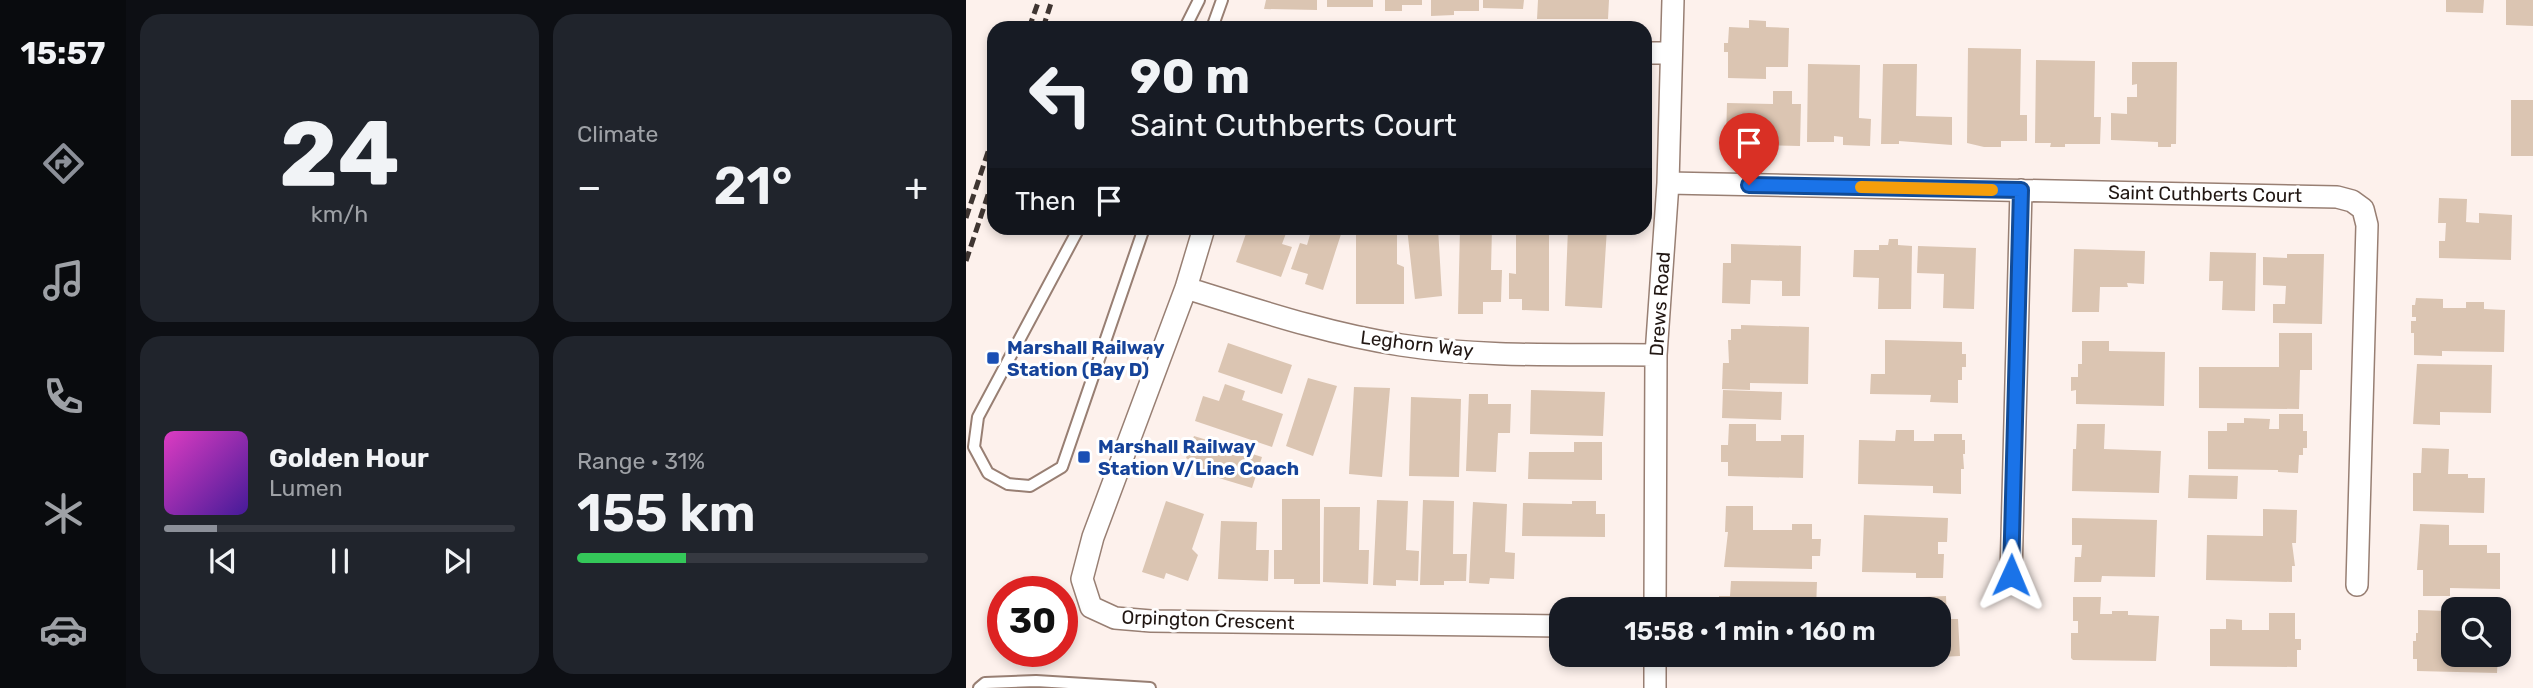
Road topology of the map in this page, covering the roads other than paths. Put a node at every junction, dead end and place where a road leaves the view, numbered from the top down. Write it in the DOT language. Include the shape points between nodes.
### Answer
graph roads {
  1 [pos="1199,0"];
  2 [pos="1222,0"];
  3 [pos="1673,0"];
  4 [pos="1188,21"];
  5 [pos="1214,21"];
  6 [pos="1652,53"];
  7 [pos="1671,53"];
  8 [pos="1668,183"];
  9 [pos="2021,190"];
  10 [pos="1075,235"];
  11 [pos="1142,235"];
  12 [pos="1202,235"];
  13 [pos="1186,288"];
  14 [pos="1656,355"];
  15 [pos="2011,575"];
  16 [pos="2357,585"];
  17 [pos="1656,597"];
  18 [pos="1549,626"];
  19 [pos="1655,667"];
  20 [pos="979,688"];
  21 [pos="1150,688"];
  22 [pos="1655,688"];
  1 -- 4 [label="lane"];
  2 -- 5 [label="lane"];
  3 -- 7 [label="street, Drews Road"];
  6 -- 7 [label="street"];
  7 -- 8 [label="street, Drews Road"];
  8 -- 9 [label="street, Saint Cuthberts Court"];
  8 -- 14 [label="street, Drews Road"];
  9 -- 15 [label="street"];
  9 -- 16 [label="street, Saint Cuthberts Court" via="2337,197 2363,209 2367,236"];
  10 -- 11 [label="lane" via="978,417 974,447 988,473 1008,484 1030,486 1062,467"];
  12 -- 13 [label="street, Orpington Crescent"];
  13 -- 14 [label="street, Leghorn Way" via="1322,329 1401,345 1466,352"];
  13 -- 18 [label="street, Orpington Crescent" via="1093,537 1082,579 1091,607 1115,618 1152,621"];
  14 -- 17 [label="street, Drews Road"];
  19 -- 22 [label="street"];
  20 -- 21 [label="lane" via="985,683 1037,681"];
}
